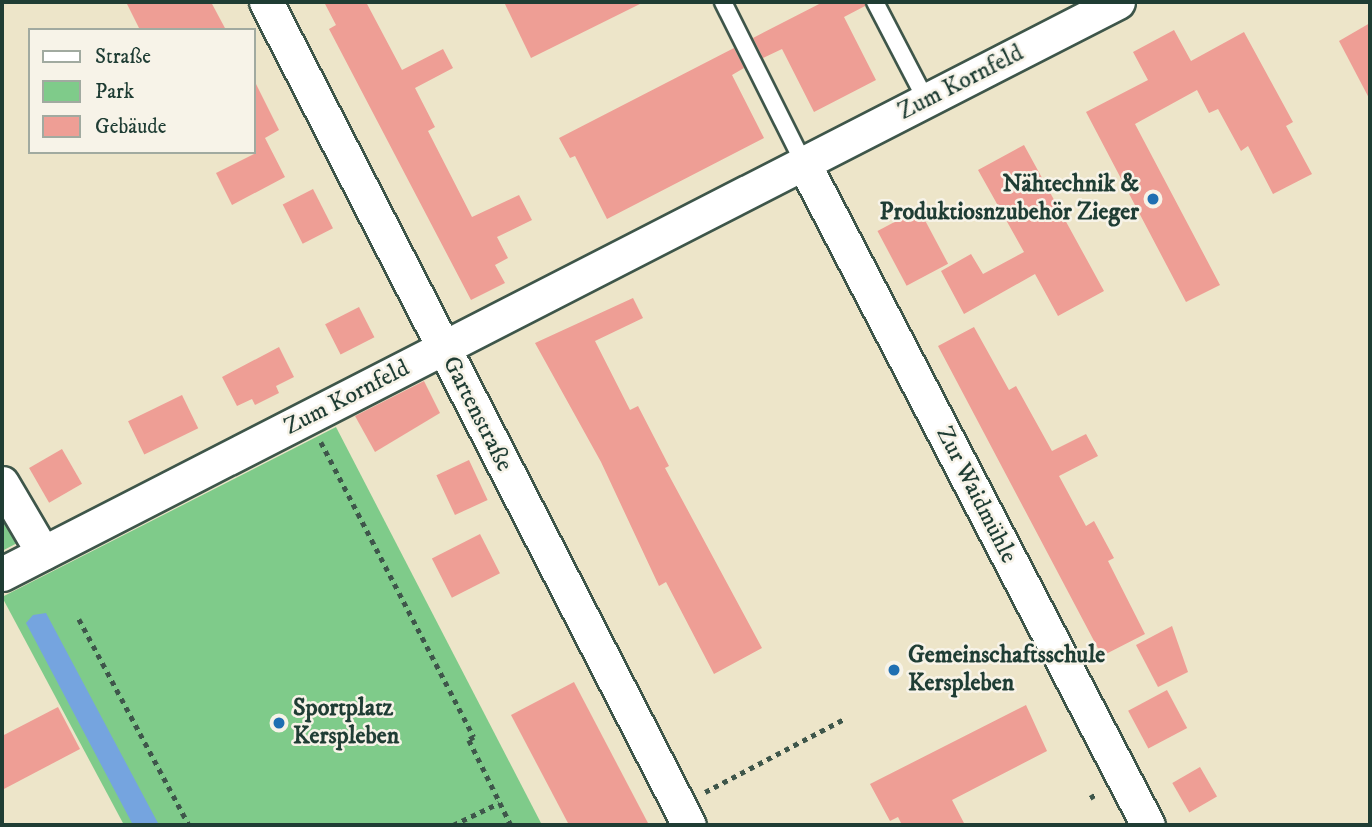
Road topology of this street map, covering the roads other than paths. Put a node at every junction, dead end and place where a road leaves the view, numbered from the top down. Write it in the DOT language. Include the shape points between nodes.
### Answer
graph roads {
  1 [pos="266,2"];
  2 [pos="723,2"];
  3 [pos="875,2"];
  4 [pos="1118,2"];
  5 [pos="927,102"];
  6 [pos="804,164"];
  7 [pos="444,349"];
  8 [pos="2,483"];
  9 [pos="43,553"];
  10 [pos="2,574"];
  11 [pos="684,815"];
  12 [pos="1148,825"];
  1 -- 7 [label="street, Gartenstraße"];
  2 -- 6 [label="lane"];
  3 -- 5 [label="lane"];
  4 -- 5 [label="street, Zum Kornfeld"];
  5 -- 6 [label="street, Zum Kornfeld"];
  6 -- 7 [label="street, Zum Kornfeld"];
  6 -- 12 [label="street, Zur Waidmühle"];
  7 -- 9 [label="street, Zum Kornfeld"];
  7 -- 11 [label="street, Gartenstraße"];
  8 -- 9 [label="street"];
  9 -- 10 [label="street, Zum Kornfeld"];
}
